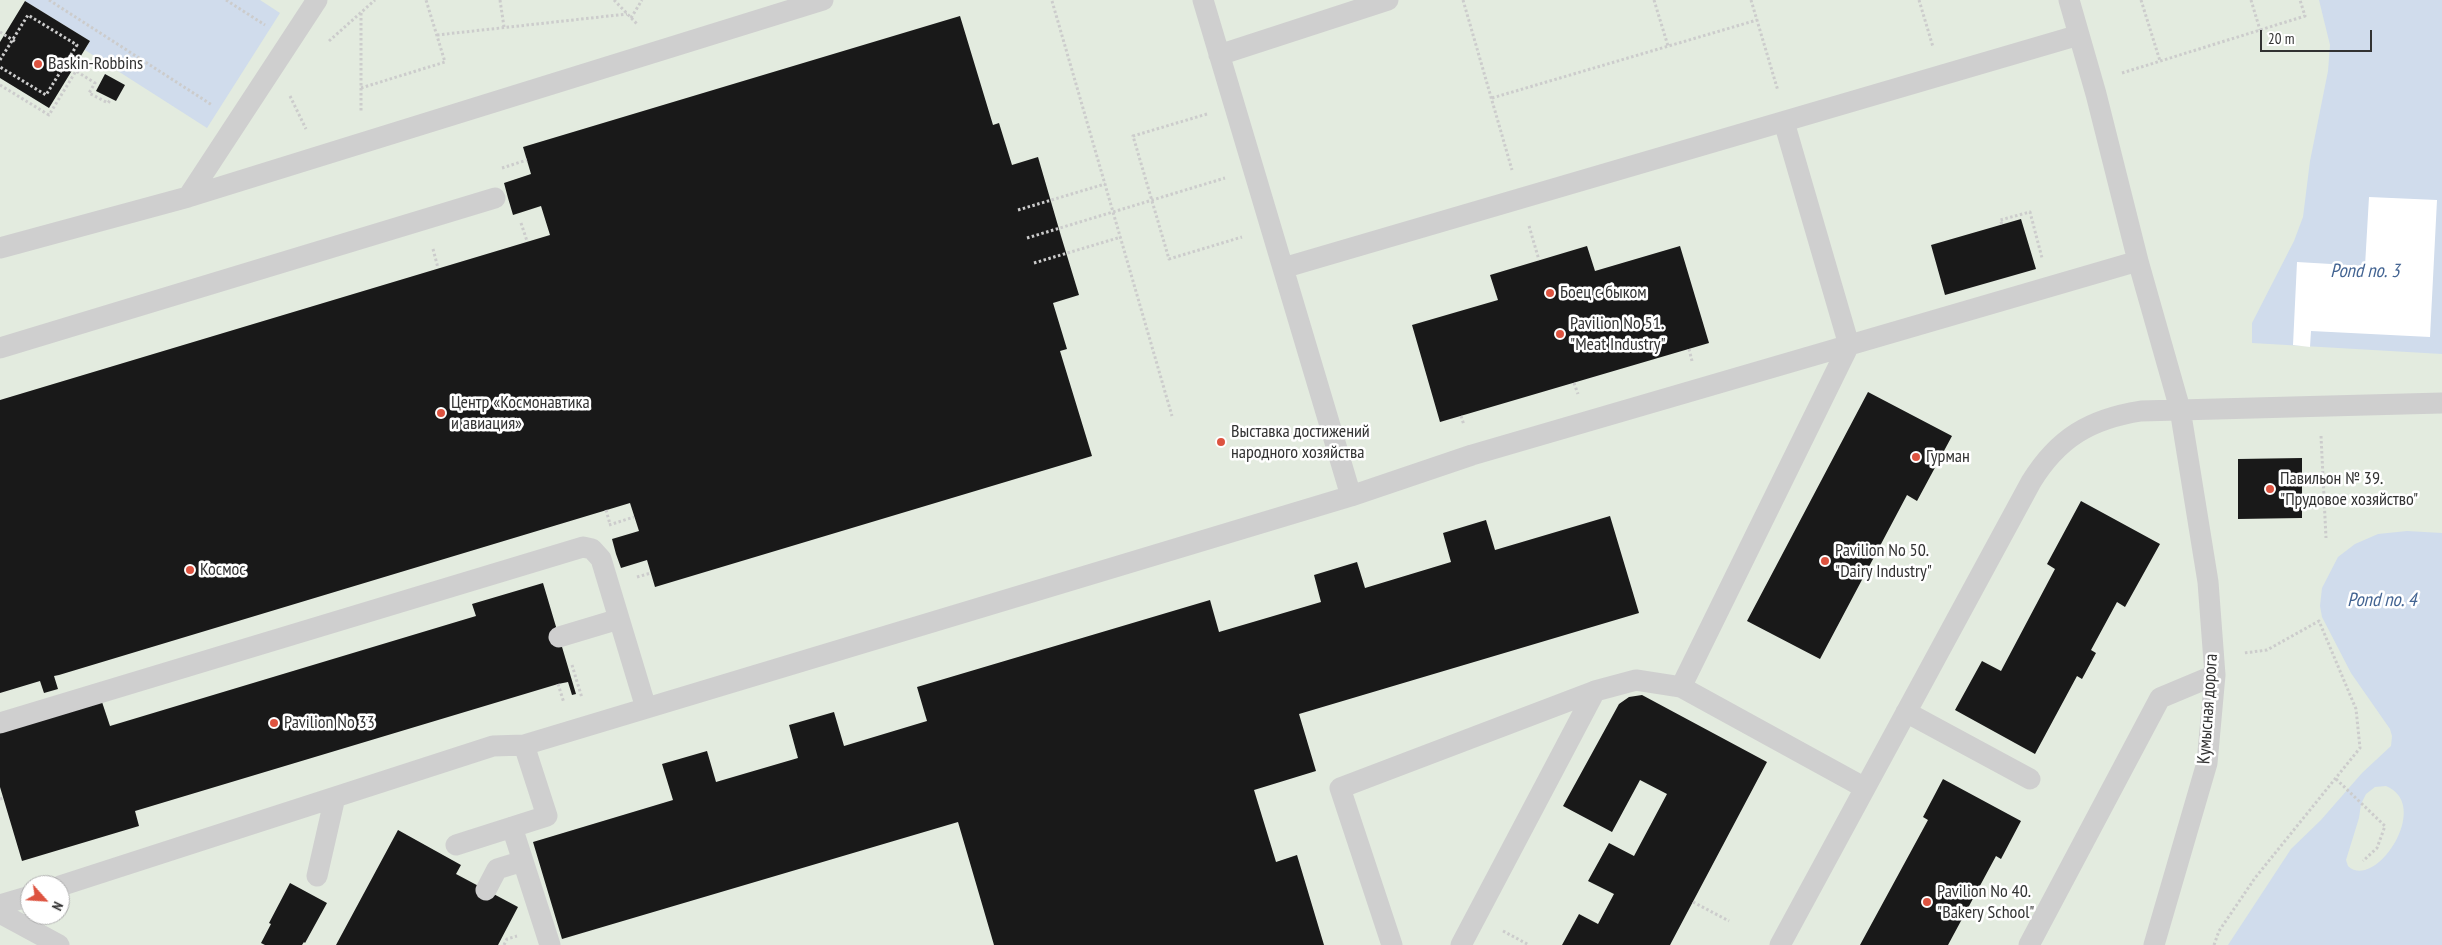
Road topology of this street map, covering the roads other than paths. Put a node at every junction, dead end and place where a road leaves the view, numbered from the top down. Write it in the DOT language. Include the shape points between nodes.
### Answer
graph roads {
  1 [pos="317,0"];
  2 [pos="823,0"];
  3 [pos="1203,0"];
  4 [pos="1388,0"];
  5 [pos="2068,0"];
  6 [pos="2079,36"];
  7 [pos="1219,55"];
  8 [pos="1785,122"];
  9 [pos="188,197"];
  10 [pos="495,198"];
  11 [pos="0,248"];
  12 [pos="2138,261"];
  13 [pos="1283,268"];
  14 [pos="1849,345"];
  15 [pos="0,348"];
  16 [pos="2442,404"];
  17 [pos="2180,409"];
  18 [pos="1351,496"];
  19 [pos="619,619"];
  20 [pos="559,637"];
  21 [pos="2215,675"];
  22 [pos="1681,687"];
  23 [pos="1596,691"];
  24 [pos="646,708"];
  25 [pos="1906,712"];
  26 [pos="0,723"];
  27 [pos="524,744"];
  28 [pos="2030,779"];
  29 [pos="1865,788"];
  30 [pos="335,797"];
  31 [pos="512,827"];
  32 [pos="456,845"];
  33 [pos="523,861"];
  34 [pos="318,876"];
  35 [pos="70,883"];
  36 [pos="486,890"];
  37 [pos="20,899"];
  38 [pos="0,905"];
  39 [pos="0,913"];
  40 [pos="59,945"];
  41 [pos="550,945"];
  42 [pos="1392,945"];
  43 [pos="1461,945"];
  44 [pos="1780,945"];
  45 [pos="2029,945"];
  46 [pos="2154,945"];
  1 -- 9 [label="lane"];
  2 -- 9 [label="lane"];
  3 -- 7 [label="lane"];
  4 -- 7 [label="lane"];
  5 -- 6 [label="lane, Кумысная дорога"];
  6 -- 8 [label="lane"];
  6 -- 12 [label="lane, Кумысная дорога"];
  7 -- 13 [label="lane"];
  8 -- 13 [label="lane"];
  8 -- 14 [label="lane"];
  9 -- 11 [label="lane"];
  10 -- 15 [label="lane"];
  12 -- 14 [label="lane"];
  12 -- 17 [label="lane, Кумысная дорога"];
  13 -- 18 [label="lane"];
  14 -- 18 [label="lane" via="1472,455"];
  14 -- 22 [label="lane"];
  16 -- 17 [label="lane"];
  17 -- 21 [label="lane, Кумысная дорога" via="2208,582"];
  17 -- 25 [label="lane" via="2141,411 2106,418 2087,426 2054,451 2031,482"];
  18 -- 24 [label="lane"];
  19 -- 20 [label="lane"];
  19 -- 24 [label="lane"];
  19 -- 26 [label="lane" via="601,559 592,549 578,547"];
  21 -- 45 [label="lane" via="2160,698"];
  21 -- 46 [label="lane, Кумысная дорога" via="2207,762"];
  22 -- 23 [label="lane" via="1636,680"];
  22 -- 29 [label="lane"];
  23 -- 42 [label="lane" via="1340,788"];
  23 -- 43 [label="lane"];
  24 -- 27 [label="lane"];
  25 -- 28 [label="lane"];
  25 -- 29 [label="lane"];
  27 -- 30 [label="lane" via="493,746"];
  27 -- 31 [label="lane" via="547,816"];
  29 -- 44 [label="lane"];
  30 -- 34 [label="lane"];
  30 -- 35 [label="lane"];
  31 -- 32 [label="lane"];
  31 -- 33 [label="lane"];
  33 -- 36 [label="lane" via="497,869"];
  33 -- 41 [label="lane"];
  37 -- 38 [label="lane"];
  39 -- 40 [label="lane"];
}
